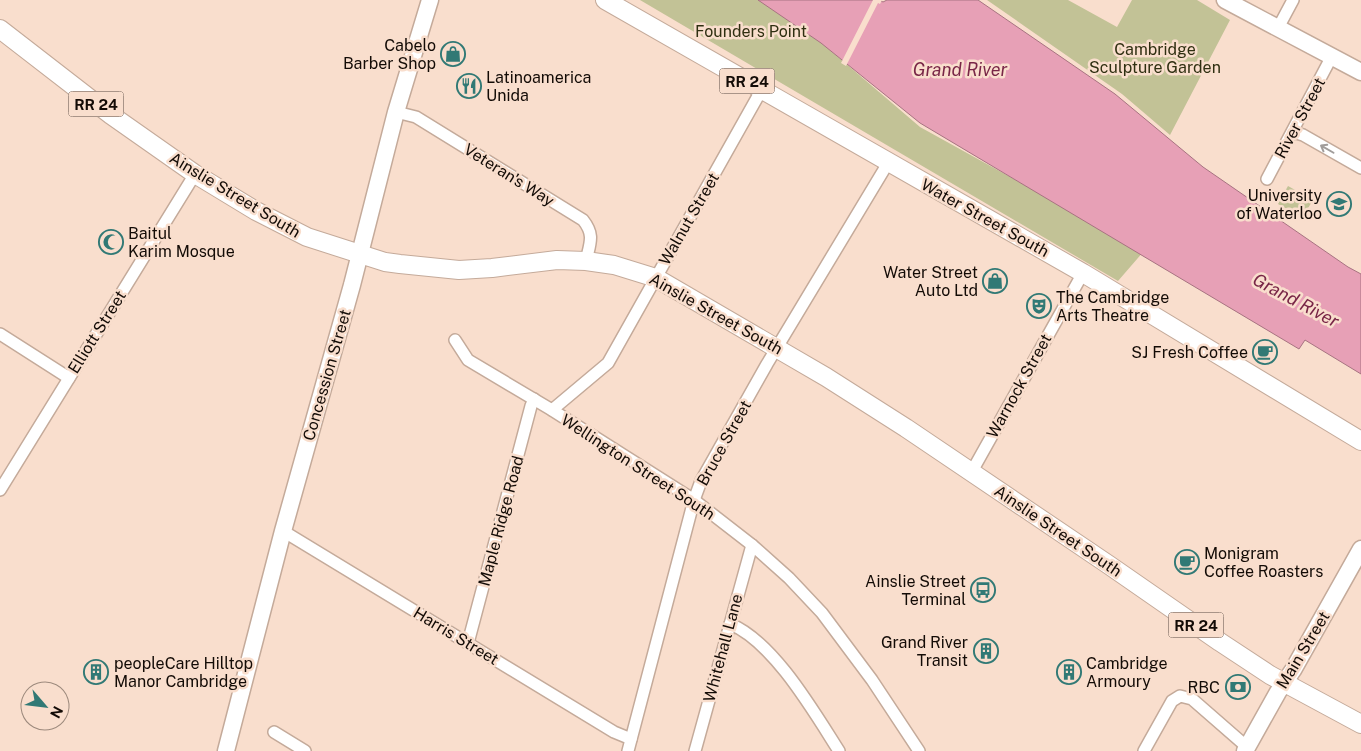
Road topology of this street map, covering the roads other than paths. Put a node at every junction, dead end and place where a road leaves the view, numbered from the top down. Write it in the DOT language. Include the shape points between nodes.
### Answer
graph roads {
  1 [pos="430,0"];
  2 [pos="605,0"];
  3 [pos="1225,0"];
  4 [pos="1293,0"];
  5 [pos="1278,28"];
  6 [pos="0,29"];
  7 [pos="1332,56"];
  8 [pos="1361,72"];
  9 [pos="762,89"];
  10 [pos="396,112"];
  11 [pos="1293,132"];
  12 [pos="888,163"];
  13 [pos="1361,168"];
  14 [pos="195,174"];
  15 [pos="1267,179"];
  16 [pos="360,254"];
  17 [pos="586,261"];
  18 [pos="1083,273"];
  19 [pos="656,278"];
  20 [pos="0,334"];
  21 [pos="454,340"];
  22 [pos="778,348"];
  23 [pos="69,378"];
  24 [pos="534,399"];
  25 [pos="552,410"];
  26 [pos="1361,441"];
  27 [pos="5,473"];
  28 [pos="971,473"];
  29 [pos="0,490"];
  30 [pos="694,500"];
  31 [pos="283,531"];
  32 [pos="752,545"];
  33 [pos="1361,549"];
  34 [pos="730,624"];
  35 [pos="468,643"];
  36 [pos="1285,682"];
  37 [pos="1361,724"];
  38 [pos="274,732"];
  39 [pos="631,739"];
  40 [pos="1246,749"];
  41 [pos="226,751"];
  42 [pos="305,751"];
  43 [pos="628,751"];
  44 [pos="695,751"];
  45 [pos="839,751"];
  46 [pos="919,751"];
  47 [pos="1144,751"];
  1 -- 10 [label="main road, Concession Street"];
  2 -- 9 [label="main road, Water Street South / RR 24"];
  3 -- 5 [label="main road"];
  4 -- 5 [label="street"];
  5 -- 7 [label="main road"];
  6 -- 14 [label="main road, Ainslie Street South / RR 24" via="111,115"];
  7 -- 8 [label="main road"];
  7 -- 11 [label="street, River Street"];
  9 -- 12 [label="main road, Water Street South / RR 24"];
  9 -- 19 [label="street, Walnut Street"];
  10 -- 16 [label="main road, Concession Street"];
  10 -- 17 [label="street, Veteran's Way" via="416,117 583,220 592,237"];
  13 -- 11 [label="street, one-way"];
  11 -- 15 [label="street, River Street"];
  12 -- 18 [label="main road, Water Street South / RR 24"];
  12 -- 22 [label="street, Bruce Street"];
  14 -- 16 [label="main road, Ainslie Street South / RR 24" via="285,227"];
  14 -- 23 [label="street, Elliott Street"];
  16 -- 17 [label="main road, Ainslie Street South / RR 24" via="385,262 459,270 557,260"];
  16 -- 31 [label="main road, Concession Street"];
  17 -- 19 [label="main road, Ainslie Street South / RR 24" via="614,265"];
  18 -- 26 [label="main road, Water Street South / RR 24"];
  18 -- 28 [label="street, Warnock Street"];
  19 -- 22 [label="main road, Ainslie Street South / RR 24"];
  19 -- 25 [label="street, Walnut Street" via="608,363"];
  20 -- 23 [label="street"];
  21 -- 24 [label="street, Wellington Street South" via="468,360"];
  22 -- 28 [label="main road, Ainslie Street South / RR 24"];
  22 -- 30 [label="street, Bruce Street" via="701,480"];
  23 -- 27 [label="street, Elliott Street"];
  24 -- 25 [label="street, Wellington Street South"];
  24 -- 35 [label="street, Maple Ridge Road"];
  25 -- 30 [label="street, Wellington Street South"];
  27 -- 29 [label="street, Elliott Street"];
  28 -- 36 [label="main road, Ainslie Street South / RR 24" via="1220,642"];
  30 -- 32 [label="street, Wellington Street South"];
  30 -- 39 [label="street, Bruce Street"];
  31 -- 35 [label="street, Harris Street"];
  31 -- 41 [label="main road, Concession Street"];
  32 -- 34 [label="street, Whitehall Lane"];
  32 -- 46 [label="street, Wellington Street South" via="822,613"];
  33 -- 36 [label="main road, Main Street"];
  34 -- 44 [label="street, Whitehall Lane"];
  34 -- 45 [label="street" via="743,629 771,655"];
  35 -- 39 [label="street, Harris Street" via="614,732"];
  36 -- 37 [label="main road, RR 24"];
  36 -- 40 [label="main road, Main Street"];
  38 -- 42 [label="street"];
  39 -- 43 [label="street, Bruce Street"];
  40 -- 47 [label="street" via="1192,699 1180,696 1172,701"];
}
